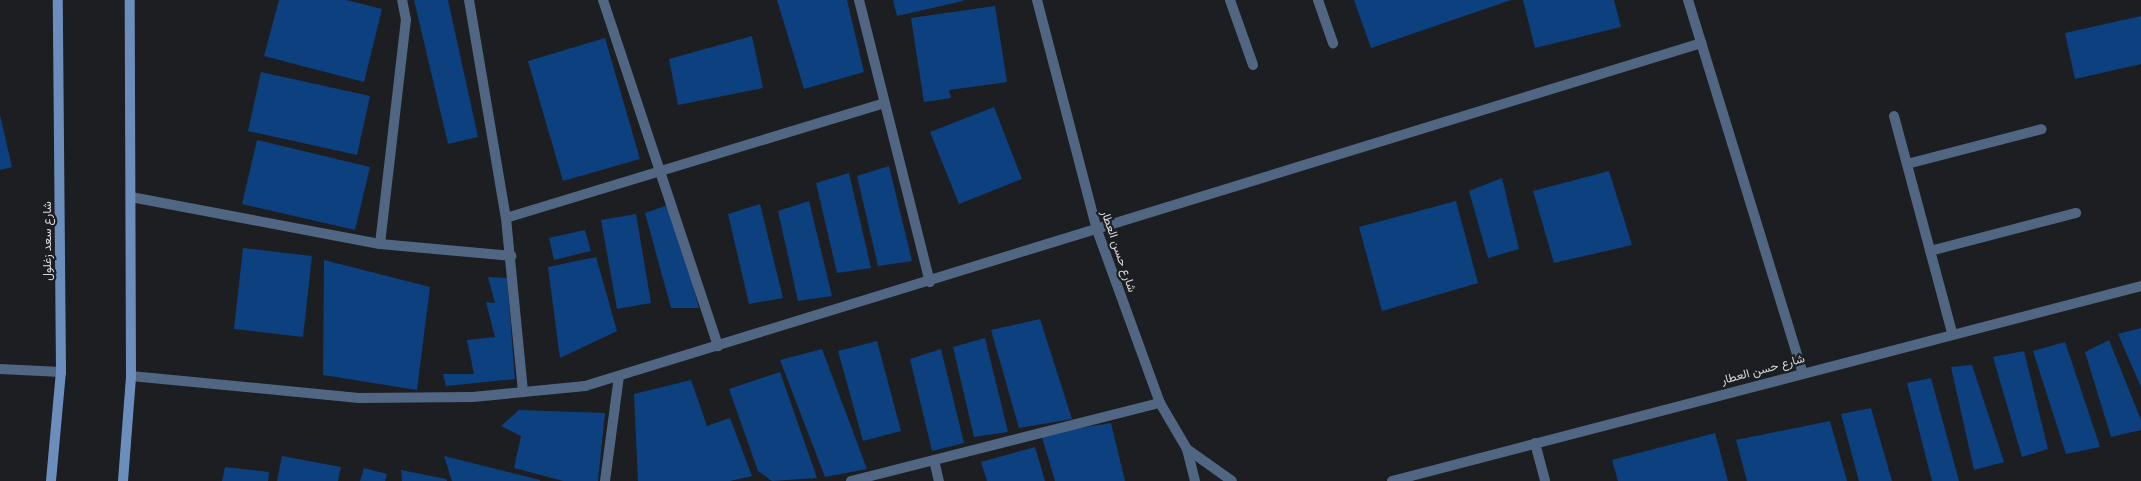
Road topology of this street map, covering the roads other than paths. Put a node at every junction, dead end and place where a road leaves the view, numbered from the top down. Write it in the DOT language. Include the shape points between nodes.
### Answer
graph roads {
  1 [pos="58,0"];
  2 [pos="130,0"];
  3 [pos="402,0"];
  4 [pos="469,0"];
  5 [pos="603,0"];
  6 [pos="858,0"];
  7 [pos="1036,0"];
  8 [pos="1230,0"];
  9 [pos="1318,0"];
  10 [pos="1688,0"];
  11 [pos="1333,43"];
  12 [pos="1701,43"];
  13 [pos="1253,65"];
  14 [pos="884,103"];
  15 [pos="1894,116"];
  16 [pos="2042,129"];
  17 [pos="1907,164"];
  18 [pos="661,172"];
  19 [pos="131,197"];
  20 [pos="2076,214"];
  21 [pos="506,218"];
  22 [pos="1097,230"];
  23 [pos="380,244"];
  24 [pos="1930,251"];
  25 [pos="511,256"];
  26 [pos="930,282"];
  27 [pos="2141,286"];
  28 [pos="1952,333"];
  29 [pos="718,346"];
  30 [pos="0,369"];
  31 [pos="1802,371"];
  32 [pos="61,372"];
  33 [pos="131,376"];
  34 [pos="619,376"];
  35 [pos="523,392"];
  36 [pos="1160,403"];
  37 [pos="1535,443"];
  38 [pos="1187,449"];
  39 [pos="934,460"];
  40 [pos="51,481"];
  41 [pos="123,481"];
  42 [pos="604,481"];
  43 [pos="851,481"];
  44 [pos="939,481"];
  45 [pos="1195,481"];
  46 [pos="1232,481"];
  47 [pos="1392,481"];
  48 [pos="1545,481"];
  1 -- 32 [label="street, شارع سعد زغلول"];
  2 -- 19 [label="street"];
  3 -- 23 [label="street" via="406,20"];
  4 -- 21 [label="street"];
  5 -- 18 [label="street"];
  6 -- 14 [label="street"];
  7 -- 22 [label="street, شارع حسن العطار"];
  8 -- 13 [label="street"];
  9 -- 11 [label="street"];
  10 -- 12 [label="street"];
  12 -- 22 [label="street"];
  12 -- 31 [label="street"];
  14 -- 18 [label="street"];
  14 -- 26 [label="street"];
  15 -- 17 [label="street"];
  16 -- 17 [label="street"];
  17 -- 24 [label="street"];
  18 -- 21 [label="street"];
  18 -- 29 [label="street"];
  19 -- 23 [label="street"];
  19 -- 33 [label="street"];
  20 -- 24 [label="street"];
  21 -- 25 [label="street"];
  22 -- 26 [label="street"];
  22 -- 36 [label="street, شارع حسن العطار"];
  23 -- 25 [label="street"];
  24 -- 28 [label="street"];
  25 -- 35 [label="street"];
  26 -- 29 [label="street"];
  27 -- 28 [label="street, شارع حسن العطار"];
  28 -- 31 [label="street, شارع حسن العطار"];
  29 -- 34 [label="street"];
  30 -- 32 [label="street"];
  31 -- 37 [label="street, شارع حسن العطار"];
  32 -- 40 [label="street, شارع سعد زغلول"];
  33 -- 35 [label="street" via="359,398"];
  33 -- 41 [label="street"];
  34 -- 35 [label="street" via="585,386"];
  34 -- 42 [label="street"];
  36 -- 38 [label="street, شارع حسن العطار"];
  36 -- 39 [label="street"];
  37 -- 47 [label="street, شارع حسن العطار"];
  37 -- 48 [label="street"];
  38 -- 45 [label="street"];
  38 -- 46 [label="street, شارع حسن العطار"];
  39 -- 43 [label="street"];
  39 -- 44 [label="street"];
}
